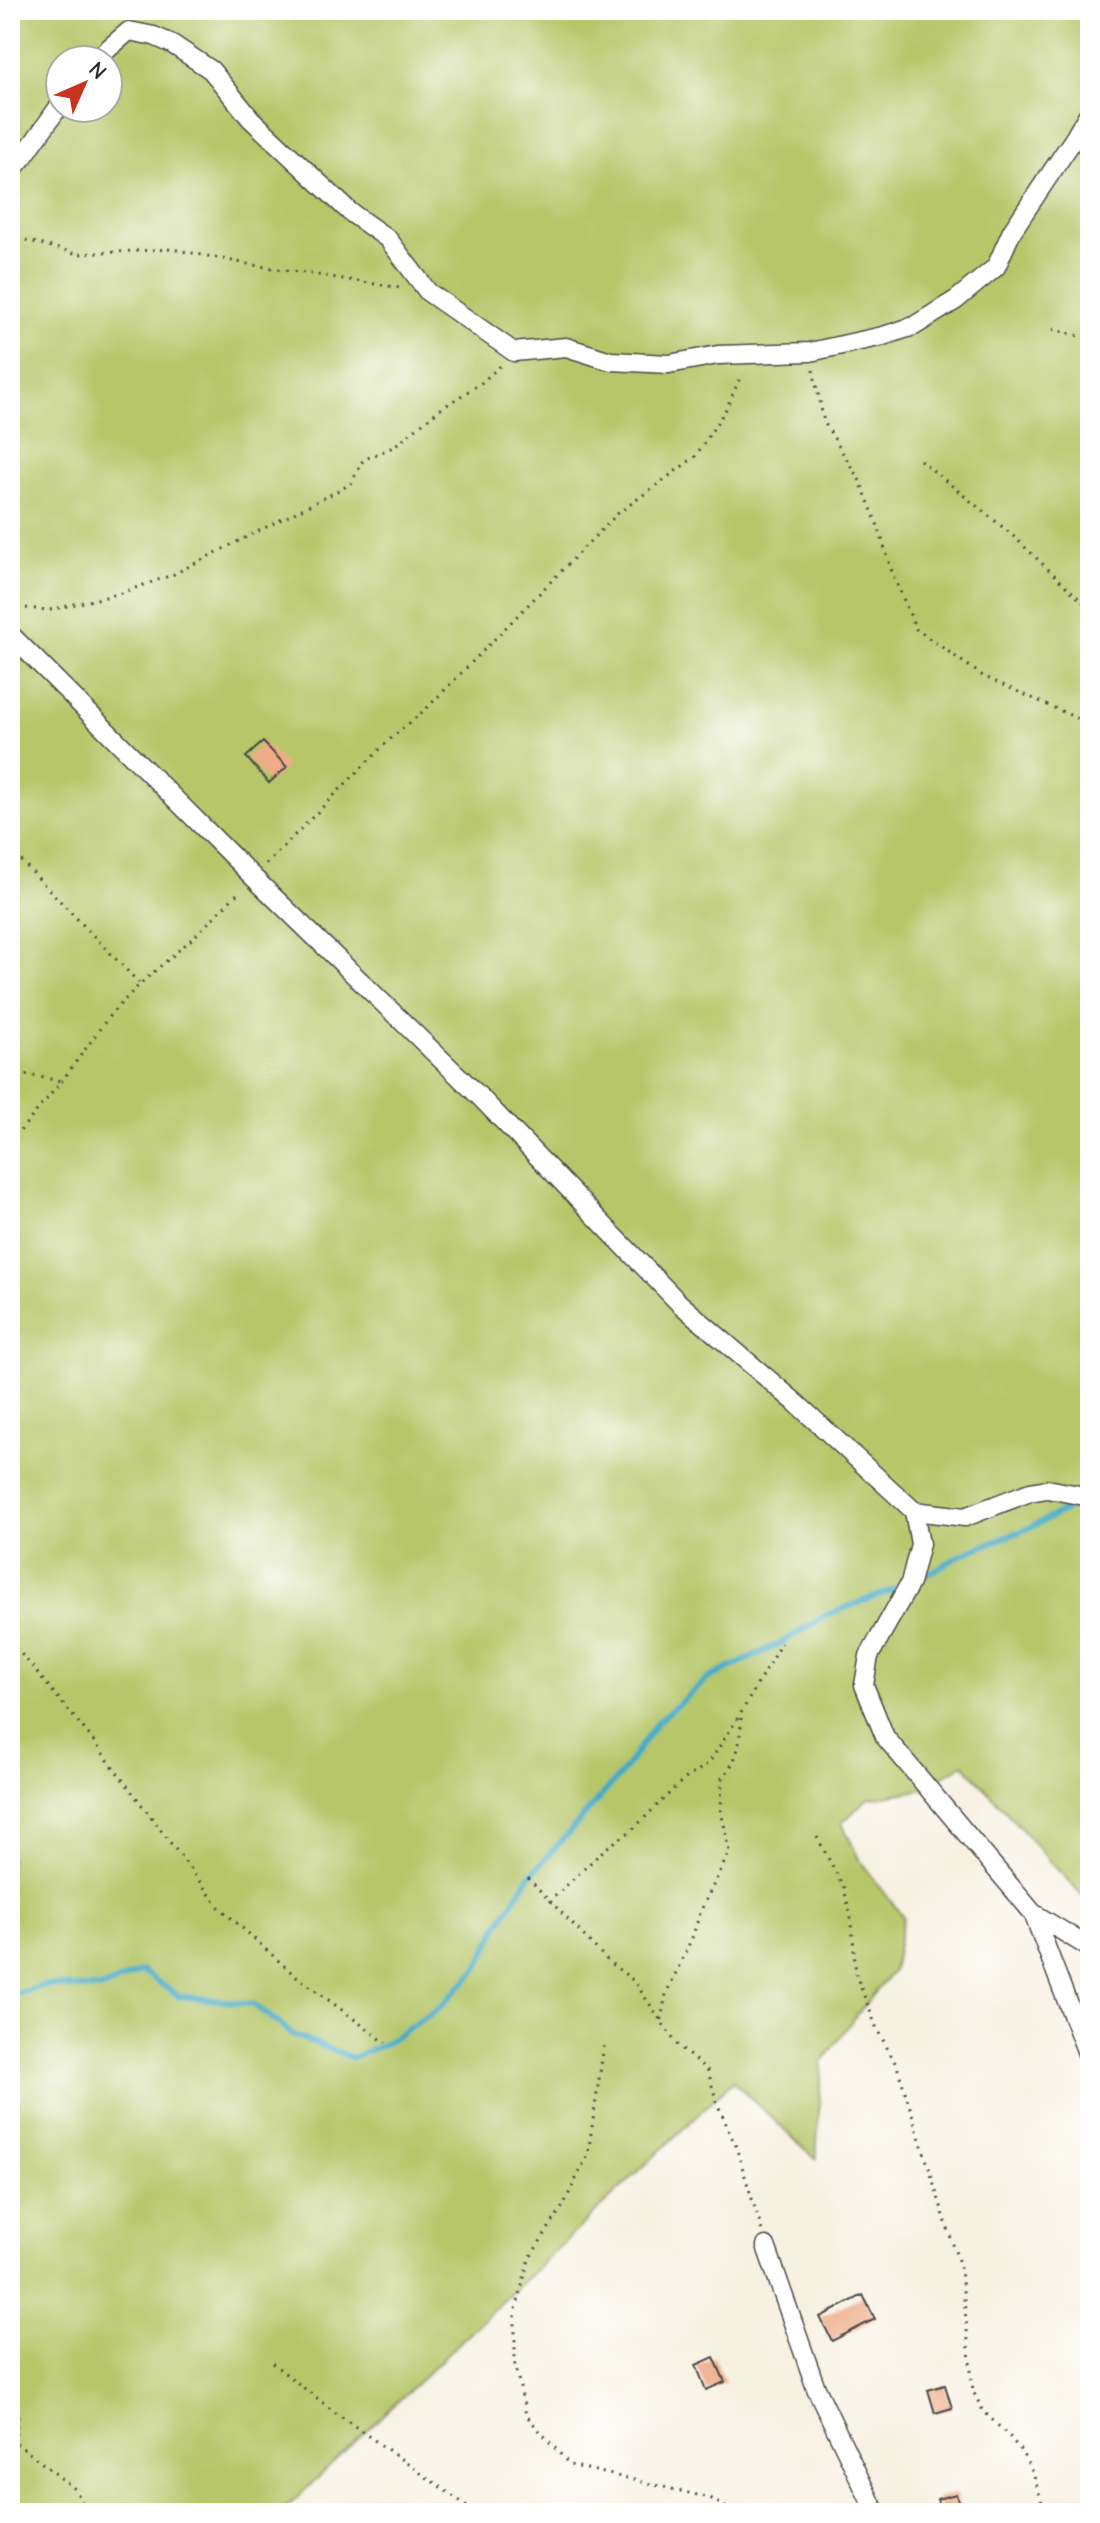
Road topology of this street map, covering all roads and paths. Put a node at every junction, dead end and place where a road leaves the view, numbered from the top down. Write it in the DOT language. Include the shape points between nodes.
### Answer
graph roads {
  1 [pos="114,44"];
  2 [pos="1090,111"];
  3 [pos="47,124"];
  4 [pos="10,172"];
  5 [pos="10,241"];
  6 [pos="428,292"];
  7 [pos="1053,329"];
  8 [pos="1090,339"];
  9 [pos="514,352"];
  10 [pos="810,352"];
  11 [pos="752,353"];
  12 [pos="920,460"];
  13 [pos="10,607"];
  14 [pos="1090,609"];
  15 [pos="10,634"];
  16 [pos="1090,724"];
  17 [pos="10,849"];
  18 [pos="253,877"];
  19 [pos="140,984"];
  20 [pos="10,1072"];
  21 [pos="62,1081"];
  22 [pos="10,1143"];
  23 [pos="1090,1497"];
  24 [pos="914,1511"];
  25 [pos="10,1643"];
  26 [pos="781,1643"];
  27 [pos="741,1713"];
  28 [pos="817,1837"];
  29 [pos="528,1878"];
  30 [pos="549,1902"];
  31 [pos="1033,1913"];
  32 [pos="1090,1948"];
  33 [pos="660,2021"];
  34 [pos="386,2043"];
  35 [pos="604,2046"];
  36 [pos="1090,2061"];
  37 [pos="766,2246"];
  38 [pos="272,2363"];
  39 [pos="10,2394"];
  40 [pos="12,2439"];
  41 [pos="88,2513"];
  42 [pos="477,2513"];
  43 [pos="735,2513"];
  44 [pos="876,2513"];
  45 [pos="1045,2513"];
  1 -- 6 [label="street" via="129,31 154,36 211,70 251,119 350,212 388,239"];
  2 -- 10 [label="street" via="1012,231 996,267 914,326"];
  3 -- 4 [label="street"];
  5 -- 6 [label="path" via="78,254 172,249"];
  6 -- 9 [label="street"];
  7 -- 8 [label="path"];
  9 -- 11 [label="street" via="566,347 611,361 669,364"];
  9 -- 13 [label="path" via="481,383 393,447 363,460 351,484 286,518 172,575 118,594 50,610"];
  10 -- 11 [label="street"];
  10 -- 16 [label="path" via="824,422 860,481 916,629 983,676"];
  11 -- 18 [label="path" via="726,409 695,457 617,514"];
  12 -- 14 [label="path" via="1010,533"];
  15 -- 18 [label="street"];
  17 -- 19 [label="path"];
  18 -- 19 [label="path"];
  18 -- 24 [label="street" via="480,1097 679,1303"];
  19 -- 21 [label="path"];
  20 -- 21 [label="path"];
  21 -- 22 [label="path"];
  23 -- 24 [label="street" via="1047,1489 965,1517"];
  24 -- 31 [label="street" via="920,1544 910,1583 869,1656 864,1685 885,1737"];
  25 -- 34 [label="path" via="89,1735 219,1907 291,1972"];
  26 -- 27 [label="path"];
  27 -- 30 [label="path" via="709,1763 682,1781"];
  27 -- 33 [label="path" via="734,1765 722,1778 721,1811 730,1851 666,1994"];
  28 -- 45 [label="path" via="844,1888 856,1975 897,2066 961,2270 973,2391 983,2411 1021,2451"];
  29 -- 30 [label="path"];
  30 -- 33 [label="path" via="634,1981"];
  31 -- 32 [label="street"];
  31 -- 36 [label="street"];
  33 -- 37 [label="path" via="678,2046 708,2071"];
  35 -- 43 [label="path" via="588,2154 529,2259 515,2313 515,2365 526,2415 570,2465 710,2498"];
  37 -- 44 [label="street" via="816,2388"];
  38 -- 42 [label="path"];
  39 -- 40 [label="path" via="18,2417"];
  40 -- 41 [label="path" via="75,2489"];
}
